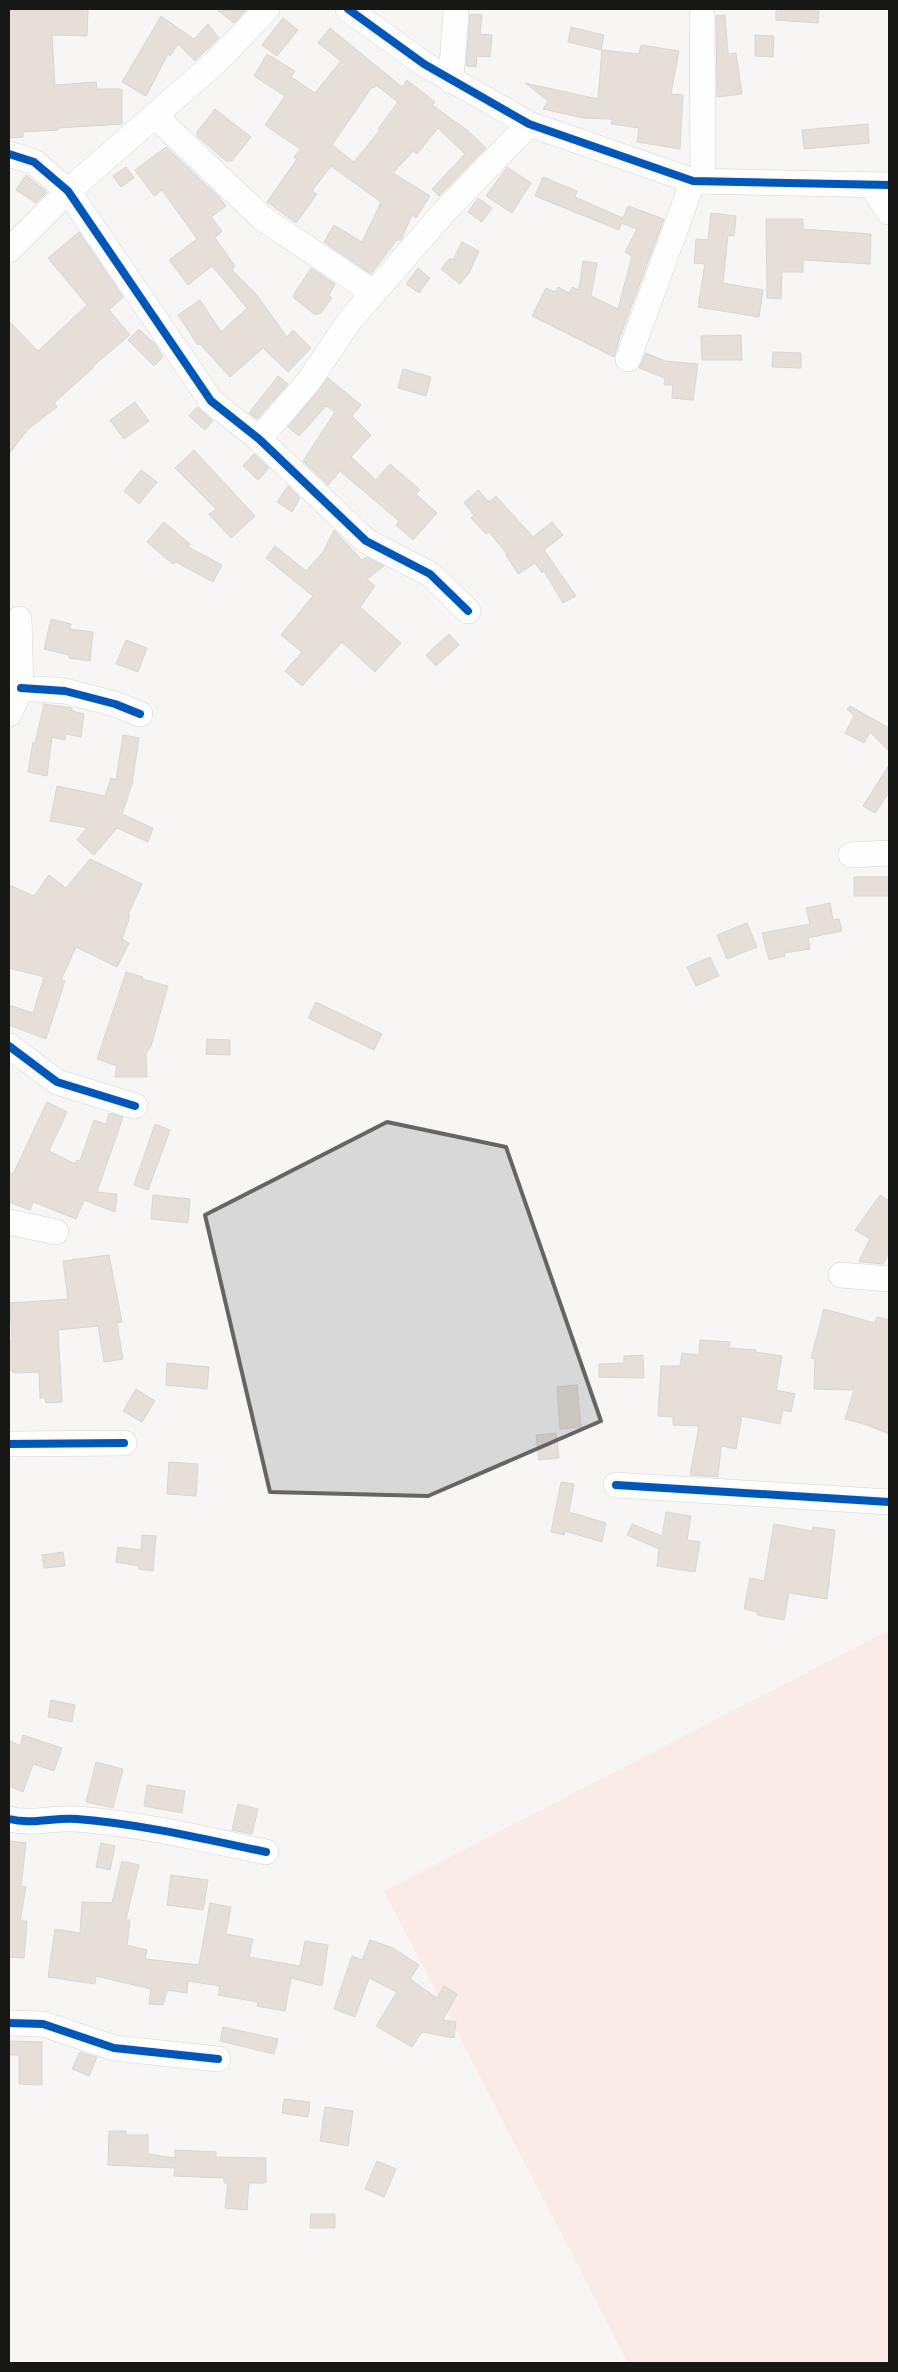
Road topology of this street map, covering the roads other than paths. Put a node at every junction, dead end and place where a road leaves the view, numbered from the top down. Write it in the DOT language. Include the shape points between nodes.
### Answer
graph roads {
  1 [pos="267,9"];
  2 [pos="348,9"];
  3 [pos="456,9"];
  4 [pos="702,9"];
  5 [pos="451,81"];
  6 [pos="154,115"];
  7 [pos="529,124"];
  8 [pos="9,154"];
  9 [pos="698,181"];
  10 [pos="880,185"];
  11 [pos="68,191"];
  12 [pos="889,212"];
  13 [pos="9,250"];
  14 [pos="374,292"];
  15 [pos="628,360"];
  16 [pos="259,439"];
  17 [pos="468,612"];
  18 [pos="19,618"];
  19 [pos="21,688"];
  20 [pos="9,714"];
  21 [pos="140,714"];
  22 [pos="889,853"];
  23 [pos="851,855"];
  24 [pos="9,1046"];
  25 [pos="135,1106"];
  26 [pos="9,1222"];
  27 [pos="56,1232"];
  28 [pos="841,1275"];
  29 [pos="889,1279"];
  30 [pos="124,1443"];
  31 [pos="9,1444"];
  32 [pos="616,1486"];
  33 [pos="889,1502"];
  34 [pos="9,1819"];
  35 [pos="266,1852"];
  36 [pos="9,2023"];
  37 [pos="218,2059"];
  1 -- 6 [label="street" via="216,62"];
  2 -- 5 [label="street"];
  3 -- 5 [label="street"];
  4 -- 9 [label="street"];
  5 -- 7 [label="street"];
  6 -- 11 [label="street"];
  6 -- 14 [label="street" via="262,218"];
  7 -- 9 [label="street"];
  7 -- 14 [label="street" via="445,211"];
  8 -- 11 [label="street" via="34,162"];
  9 -- 10 [label="street"];
  9 -- 15 [label="street"];
  10 -- 12 [label="street"];
  11 -- 13 [label="street"];
  11 -- 16 [label="street" via="211,401"];
  14 -- 16 [label="street" via="350,320 309,381"];
  16 -- 17 [label="street" via="366,541 430,574"];
  18 -- 19 [label="street"];
  19 -- 20 [label="street"];
  19 -- 21 [label="street" via="65,691"];
  22 -- 23 [label="street"];
  24 -- 25 [label="street" via="57,1082"];
  26 -- 27 [label="street"];
  28 -- 29 [label="street"];
  30 -- 31 [label="street"];
  32 -- 33 [label="street"];
  34 -- 35 [label="street" via="23,1822 76,1819 161,1829"];
  36 -- 37 [label="street" via="43,2024 114,2048"];
}
